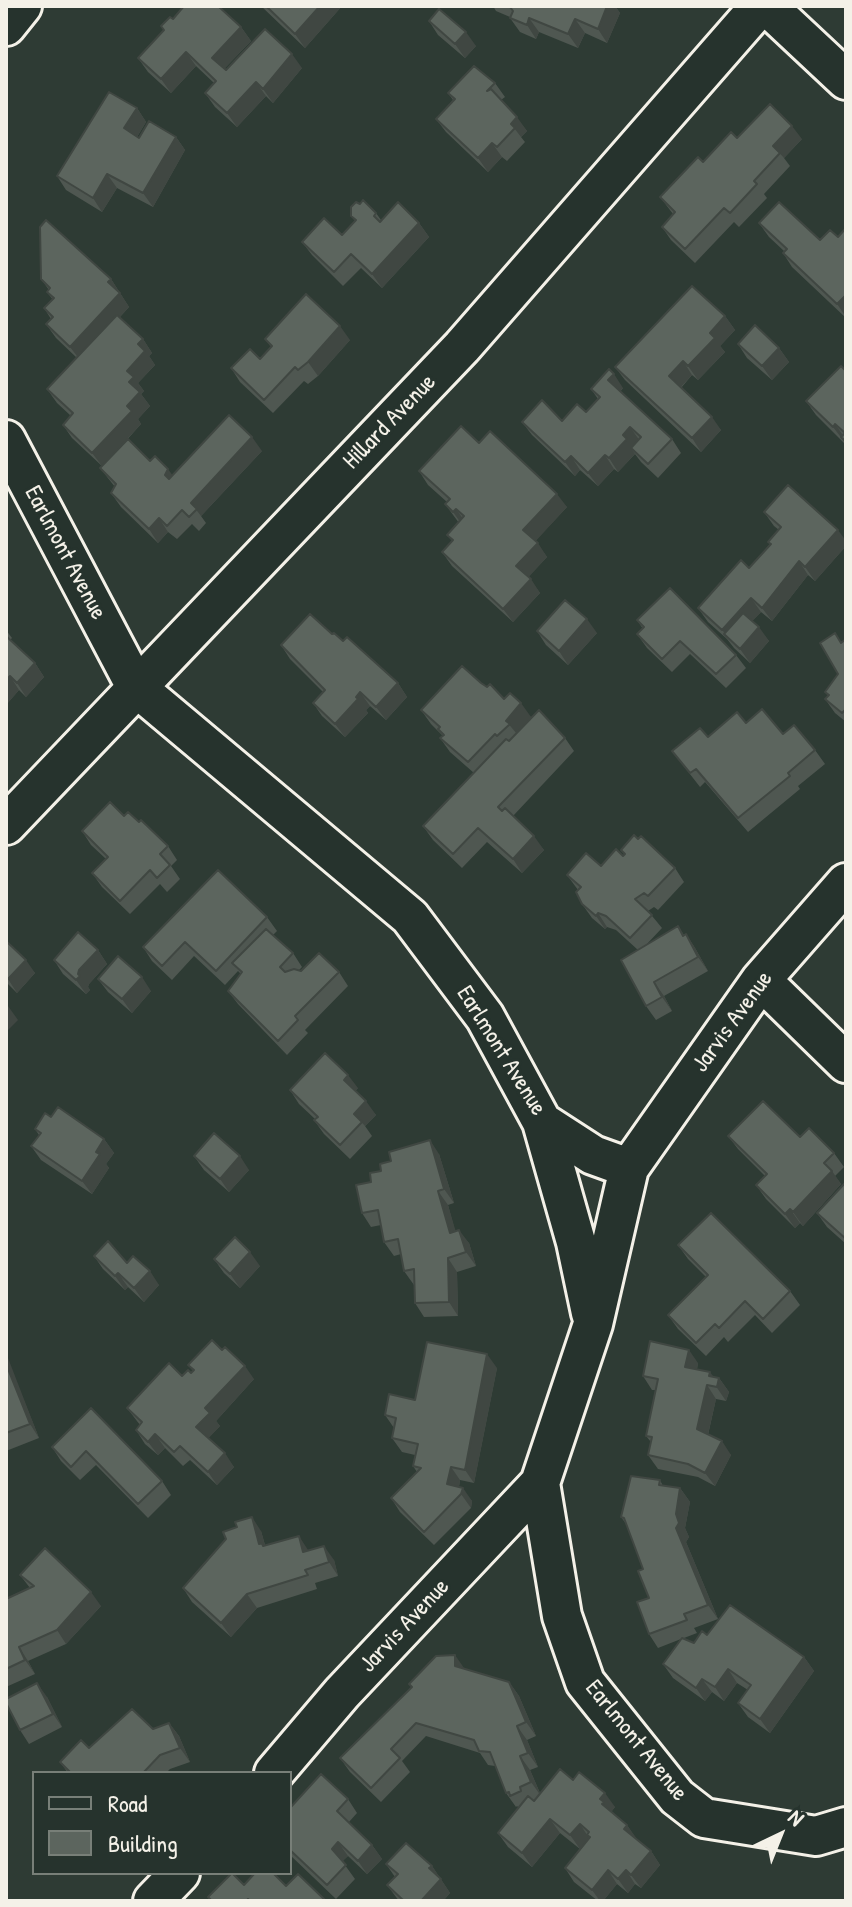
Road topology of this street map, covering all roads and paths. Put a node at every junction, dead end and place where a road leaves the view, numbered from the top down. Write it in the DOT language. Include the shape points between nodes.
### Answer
graph roads {
  1 [pos="22,6"];
  2 [pos="760,6"];
  3 [pos="767,6"];
  4 [pos="6,26"];
  5 [pos="846,80"];
  6 [pos="6,440"];
  7 [pos="136,687"];
  8 [pos="6,825"];
  9 [pos="846,883"];
  10 [pos="761,980"];
  11 [pos="846,1063"];
  12 [pos="542,1122"];
  13 [pos="629,1168"];
  14 [pos="593,1324"];
  15 [pos="540,1483"];
  16 [pos="276,1771"];
  17 [pos="846,1827"];
  18 [pos="178,1875"];
  19 [pos="153,1901"];
  1 -- 4 [label="street"];
  2 -- 7 [label="street, Hillard Avenue" via="462,347"];
  3 -- 5 [label="street"];
  6 -- 7 [label="street, Earlmont Avenue"];
  7 -- 8 [label="street, Hillard Avenue"];
  7 -- 12 [label="street, Earlmont Avenue" via="410,917 485,1017"];
  9 -- 10 [label="street, Jarvis Avenue"];
  10 -- 11 [label="street"];
  10 -- 13 [label="street, Jarvis Avenue"];
  12 -- 13 [label="street, Earlmont Avenue" via="593,1155"];
  12 -- 14 [label="street"];
  13 -- 14 [label="street, Earlmont Avenue"];
  14 -- 15 [label="street, Earlmont Avenue"];
  15 -- 16 [label="street, Jarvis Avenue"];
  15 -- 17 [label="street, Earlmont Avenue" via="562,1616 585,1682 677,1797 704,1818 816,1836"];
  18 -- 19 [label="street"];
}
